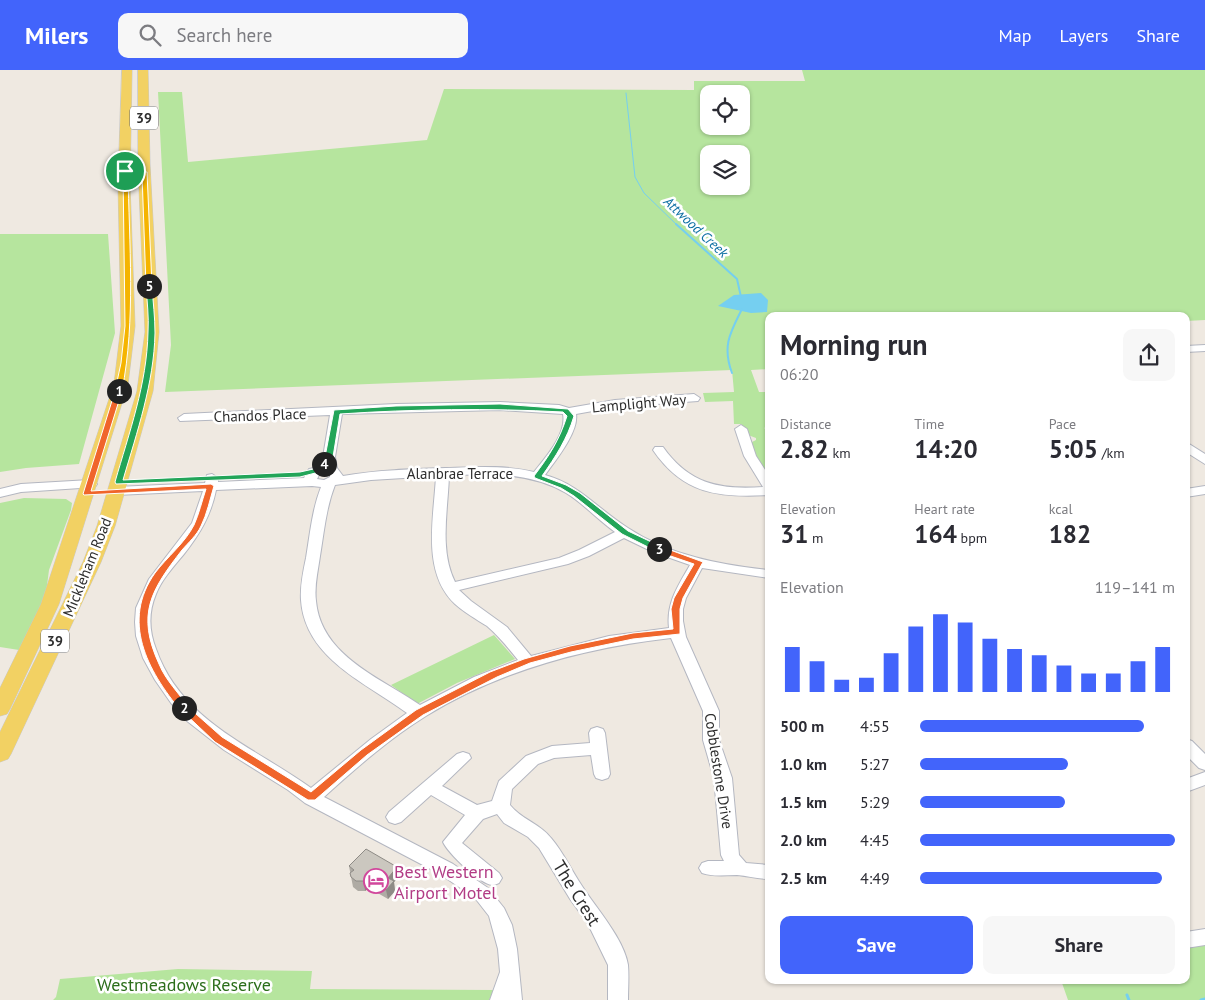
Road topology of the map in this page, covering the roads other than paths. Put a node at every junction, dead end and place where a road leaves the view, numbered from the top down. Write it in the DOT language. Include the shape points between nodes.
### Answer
graph roads {
  1 [pos="127,70"];
  2 [pos="143,70"];
  3 [pos="126,105"];
  4 [pos="144,107"];
  5 [pos="145,172"];
  6 [pos="122,176"];
  7 [pos="1205,348"];
  8 [pos="1190,349"];
  9 [pos="694,398"];
  10 [pos="336,412"];
  11 [pos="569,412"];
  12 [pos="184,418"];
  13 [pos="742,429"];
  14 [pos="1190,449"];
  15 [pos="658,450"];
  16 [pos="1205,460"];
  17 [pos="443,472"];
  18 [pos="538,476"];
  19 [pos="325,477"];
  20 [pos="212,482"];
  21 [pos="765,482"];
  22 [pos="88,489"];
  23 [pos="765,489"];
  24 [pos="1205,490"];
  25 [pos="0,493"];
  26 [pos="115,493"];
  27 [pos="1190,493"];
  28 [pos="0,501"];
  29 [pos="625,532"];
  30 [pos="698,562"];
  31 [pos="765,574"];
  32 [pos="450,588"];
  33 [pos="677,632"];
  34 [pos="527,661"];
  35 [pos="0,709"];
  36 [pos="419,712"];
  37 [pos="1190,749"];
  38 [pos="0,754"];
  39 [pos="463,758"];
  40 [pos="1205,764"];
  41 [pos="602,774"];
  42 [pos="1205,778"];
  43 [pos="1190,784"];
  44 [pos="429,786"];
  45 [pos="311,798"];
  46 [pos="501,806"];
  47 [pos="478,814"];
  48 [pos="395,817"];
  49 [pos="708,868"];
  50 [pos="740,868"];
  51 [pos="765,872"];
  52 [pos="493,878"];
  53 [pos="1205,937"];
  54 [pos="1190,939"];
  55 [pos="508,974"];
  56 [pos="500,1000"];
  57 [pos="512,1000"];
  58 [pos="618,1000"];
  1 -- 3 [label="main road, Mickleham Road / 39"];
  2 -- 4 [label="main road, Mickleham Road / 39"];
  3 -- 4 [label="main road"];
  3 -- 6 [label="main road, Mickleham Road / 39"];
  4 -- 5 [label="main road, Mickleham Road / 39"];
  5 -- 6 [label="main road"];
  5 -- 26 [label="main road, Mickleham Road / 39" via="151,343 145,391"];
  6 -- 22 [label="main road, Mickleham Road / 39" via="127,341 121,384"];
  7 -- 8 [label="street"];
  9 -- 11 [label="street, Lamplight Way" via="618,402"];
  10 -- 11 [label="street, Chandos Place" via="500,406"];
  10 -- 12 [label="street, Chandos Place"];
  10 -- 19 [label="street"];
  11 -- 18 [label="street, Lamplight Way" via="570,418 557,450"];
  13 -- 21 [label="street" via="750,456"];
  14 -- 16 [label="street"];
  15 -- 23 [label="street" via="670,468 695,484 730,492"];
  17 -- 18 [label="street, Alanbrae Terrace" via="501,471"];
  17 -- 19 [label="street, Alanbrae Terrace"];
  17 -- 32 [label="street" via="440,553 442,570"];
  18 -- 29 [label="street, Alanbrae Terrace" via="577,494"];
  19 -- 20 [label="street, Alanbrae Terrace"];
  19 -- 36 [label="street" via="308,590 312,620 319,635 344,664"];
  20 -- 26 [label="street, Alanbrae Terrace"];
  20 -- 26 [label="street, Alanbrae Terrace"];
  20 -- 45 [label="street" via="197,526 158,575 145,602 142,624 147,646 169,691 195,720 226,744"];
  22 -- 25 [label="street" via="21,488"];
  22 -- 26 [label="main road"];
  22 -- 28 [label="street"];
  22 -- 35 [label="main road, Mickleham Road / 39" via="50,604"];
  24 -- 27 [label="street"];
  26 -- 38 [label="main road, Mickleham Road / 39" via="74,604"];
  29 -- 30 [label="street, Alanbrae Terrace" via="651,546"];
  29 -- 32 [label="street" via="563,561"];
  30 -- 31 [label="street, Alanbrae Terrace"];
  30 -- 33 [label="street, Cobblestone Drive" via="678,598"];
  32 -- 34 [label="street" via="467,606 508,638"];
  33 -- 34 [label="street" via="604,642"];
  33 -- 50 [label="street, Cobblestone Drive" via="711,711 711,740 723,778 730,855"];
  34 -- 36 [label="street"];
  36 -- 45 [label="street" via="364,752"];
  37 -- 40 [label="street"];
  39 -- 44 [label="street"];
  41 -- 46 [label="street" via="597,741 552,752 532,760 505,786"];
  42 -- 43 [label="street"];
  44 -- 47 [label="street"];
  44 -- 48 [label="street"];
  45 -- 55 [label="street" via="477,890 489,901 504,926"];
  46 -- 47 [label="street"];
  46 -- 58 [label="street, The Crest" via="510,818 534,832 545,843 596,918 618,965"];
  47 -- 52 [label="street" via="452,845"];
  49 -- 50 [label="street"];
  50 -- 51 [label="street"];
  53 -- 54 [label="street"];
  55 -- 56 [label="street"];
  55 -- 57 [label="street"];
}
